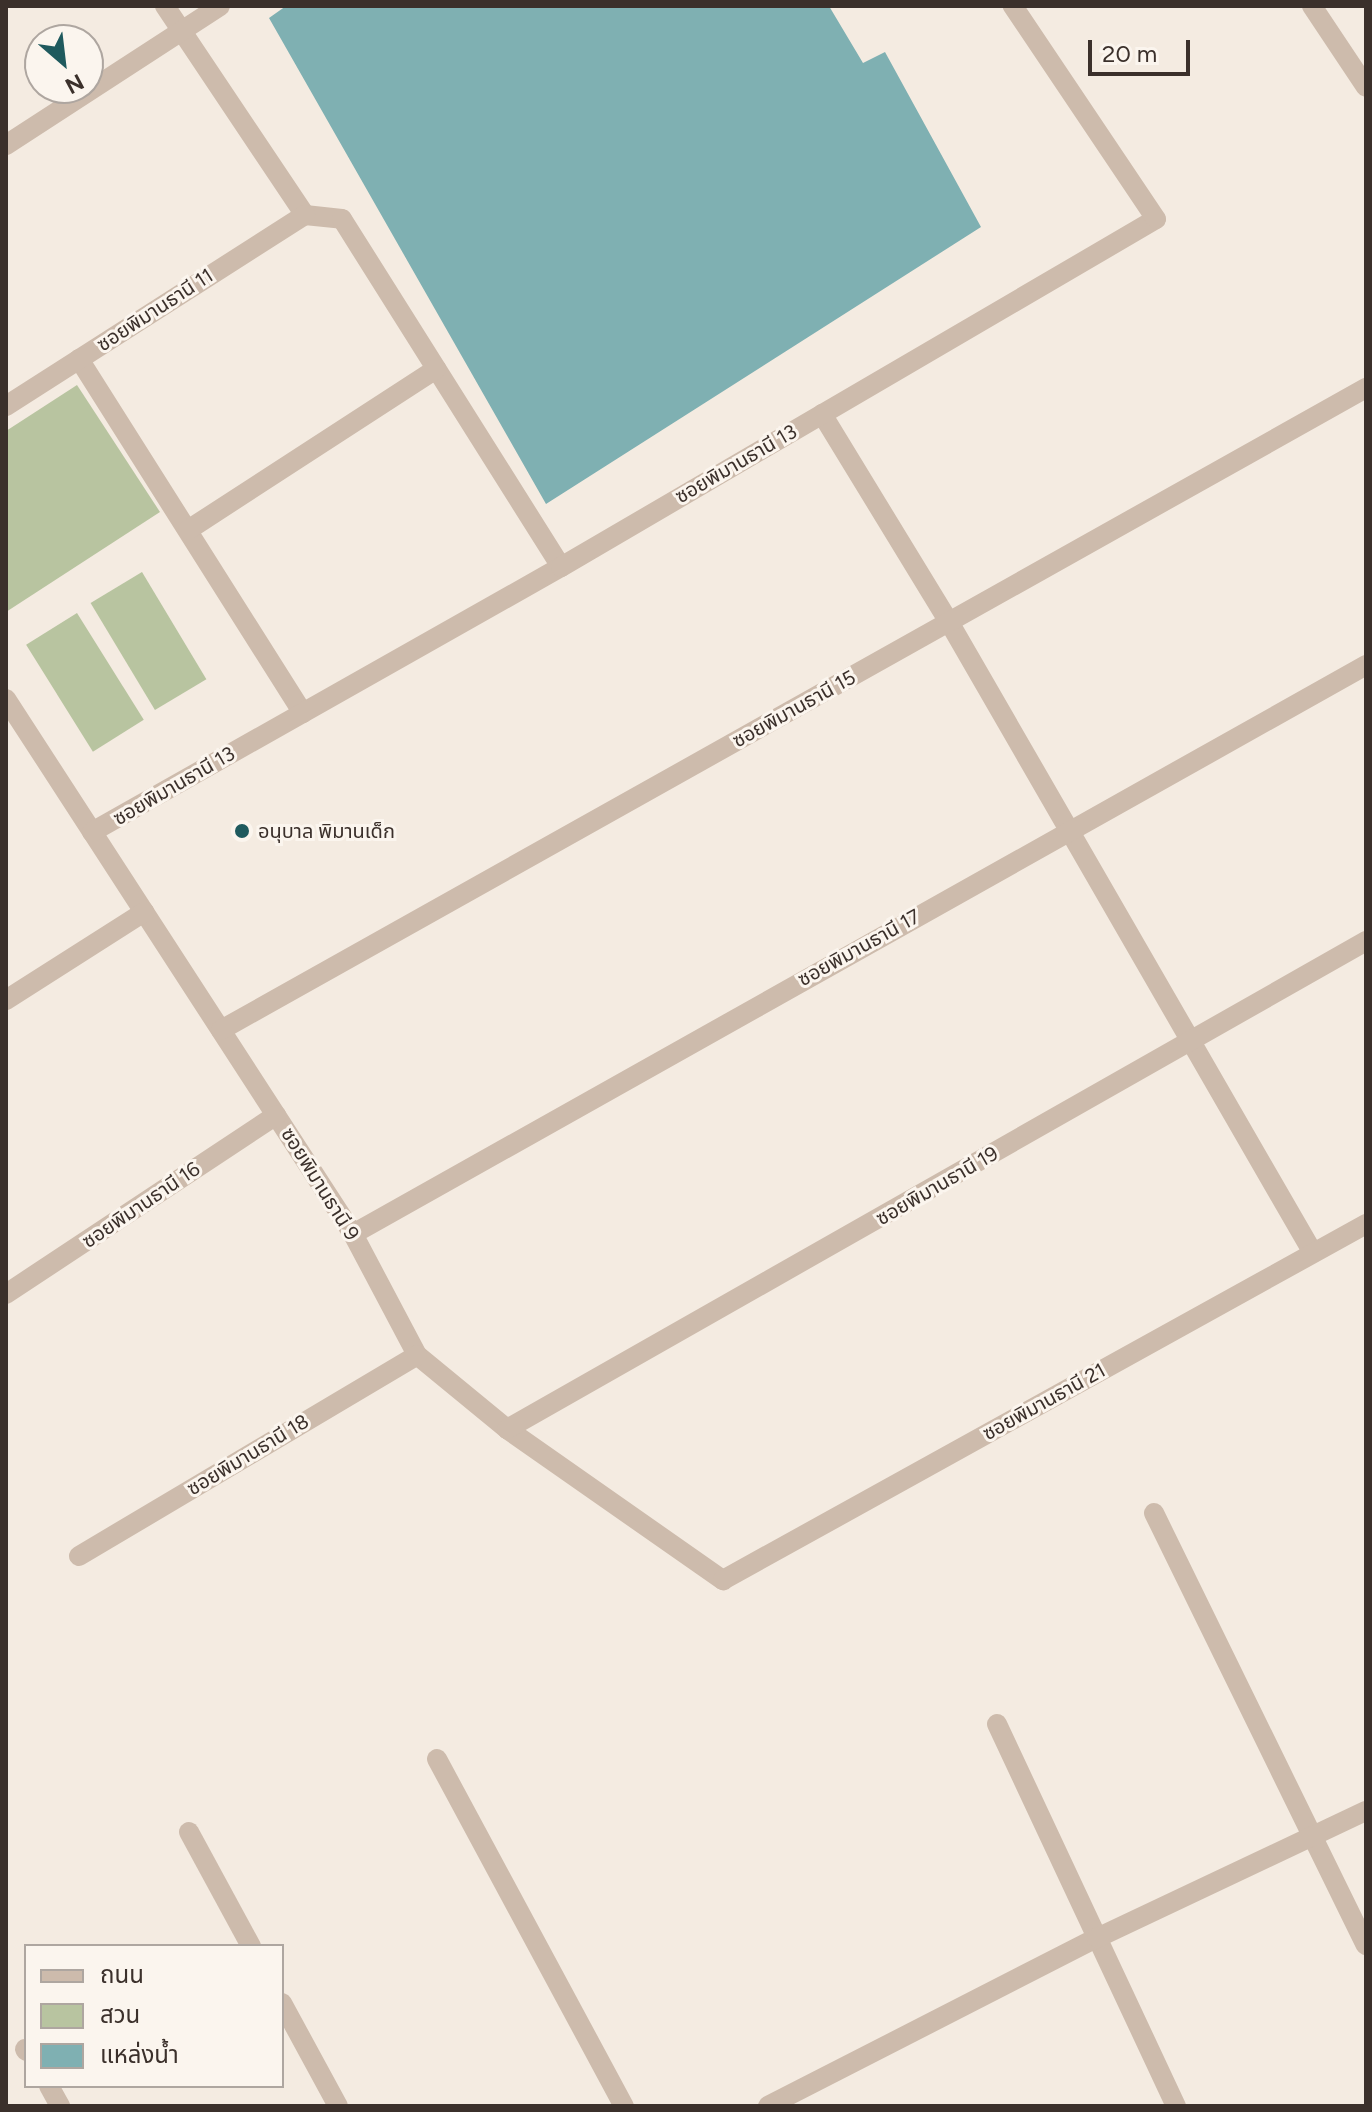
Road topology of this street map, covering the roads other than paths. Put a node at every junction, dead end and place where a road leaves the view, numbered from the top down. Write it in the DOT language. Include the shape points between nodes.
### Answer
graph roads {
  1 [pos="165,6"];
  2 [pos="220,6"];
  3 [pos="1013,6"];
  4 [pos="1312,6"];
  5 [pos="183,32"];
  6 [pos="1366,87"];
  7 [pos="6,145"];
  8 [pos="305,215"];
  9 [pos="79,359"];
  10 [pos="436,369"];
  11 [pos="1366,388"];
  12 [pos="6,406"];
  13 [pos="822,414"];
  14 [pos="188,530"];
  15 [pos="561,567"];
  16 [pos="949,622"];
  17 [pos="1366,665"];
  18 [pos="7,704"];
  19 [pos="303,713"];
  20 [pos="1069,830"];
  21 [pos="92,832"];
  22 [pos="144,912"];
  23 [pos="1366,941"];
  24 [pos="6,1000"];
  25 [pos="221,1030"];
  26 [pos="1190,1041"];
  27 [pos="276,1115"];
  28 [pos="1366,1224"];
  29 [pos="353,1234"];
  30 [pos="1313,1253"];
  31 [pos="6,1294"];
  32 [pos="417,1355"];
  33 [pos="507,1429"];
  34 [pos="1154,1513"];
  35 [pos="79,1556"];
  36 [pos="723,1580"];
  37 [pos="997,1724"];
  38 [pos="437,1759"];
  39 [pos="1366,1811"];
  40 [pos="189,1832"];
  41 [pos="1313,1837"];
  42 [pos="1097,1938"];
  43 [pos="250,1944"];
  44 [pos="1366,1945"];
  45 [pos="284,2007"];
  46 [pos="50,2088"];
  47 [pos="60,2106"];
  48 [pos="338,2106"];
  49 [pos="624,2106"];
  50 [pos="768,2106"];
  51 [pos="1176,2106"];
  1 -- 5 [label="street"];
  2 -- 5 [label="street"];
  3 -- 13 [label="street, ซอยพิมานธานี 13" via="1156,219"];
  4 -- 6 [label="street"];
  5 -- 7 [label="street"];
  5 -- 8 [label="street"];
  8 -- 9 [label="street, ซอยพิมานธานี 11"];
  8 -- 10 [label="street" via="342,219"];
  9 -- 12 [label="street, ซอยพิมานธานี 11"];
  9 -- 14 [label="street"];
  10 -- 14 [label="street"];
  10 -- 15 [label="street"];
  11 -- 16 [label="street, ซอยพิมานธานี 15"];
  13 -- 15 [label="street, ซอยพิมานธานี 13"];
  13 -- 16 [label="street"];
  14 -- 19 [label="street"];
  15 -- 19 [label="street, ซอยพิมานธานี 13"];
  16 -- 20 [label="street"];
  16 -- 25 [label="street, ซอยพิมานธานี 15"];
  17 -- 20 [label="street, ซอยพิมานธานี 17"];
  18 -- 21 [label="street, ซอยพิมานธานี 9"];
  19 -- 21 [label="street, ซอยพิมานธานี 13"];
  20 -- 26 [label="street"];
  20 -- 29 [label="street, ซอยพิมานธานี 17"];
  21 -- 22 [label="street, ซอยพิมานธานี 9"];
  22 -- 24 [label="street"];
  22 -- 25 [label="street, ซอยพิมานธานี 9"];
  23 -- 26 [label="street, ซอยพิมานธานี 19"];
  25 -- 27 [label="street, ซอยพิมานธานี 9"];
  26 -- 30 [label="street"];
  26 -- 33 [label="street, ซอยพิมานธานี 19"];
  27 -- 29 [label="street, ซอยพิมานธานี 9"];
  27 -- 31 [label="street, ซอยพิมานธานี 16"];
  28 -- 30 [label="street, ซอยพิมานธานี 21"];
  29 -- 32 [label="street, ซอยพิมานธานี 9"];
  30 -- 36 [label="street, ซอยพิมานธานี 21"];
  32 -- 33 [label="street, ซอยพิมานธานี 9"];
  32 -- 35 [label="street, ซอยพิมานธานี 18"];
  33 -- 36 [label="street, ซอยพิมานธานี 9"];
  34 -- 41 [label="street"];
  37 -- 42 [label="street"];
  38 -- 49 [label="street"];
  39 -- 41 [label="street"];
  40 -- 43 [label="street"];
  41 -- 42 [label="street"];
  41 -- 44 [label="street"];
  42 -- 50 [label="street"];
  42 -- 51 [label="street"];
  45 -- 48 [label="street"];
  46 -- 47 [label="street"];
}
